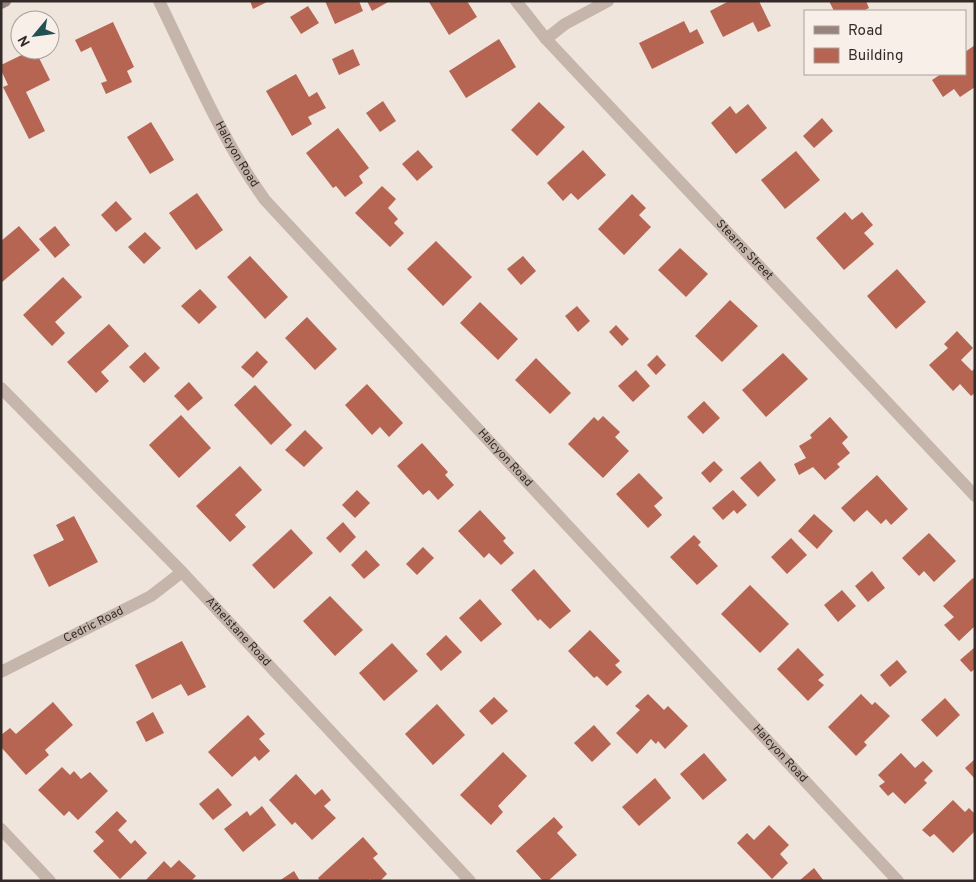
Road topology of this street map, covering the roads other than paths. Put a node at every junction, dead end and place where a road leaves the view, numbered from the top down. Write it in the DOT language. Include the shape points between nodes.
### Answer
graph roads {
  1 [pos="5,1"];
  2 [pos="158,1"];
  3 [pos="516,1"];
  4 [pos="608,1"];
  5 [pos="1,3"];
  6 [pos="546,39"];
  7 [pos="1,388"];
  8 [pos="975,496"];
  9 [pos="182,572"];
  10 [pos="1,672"];
  11 [pos="1,829"];
  12 [pos="50,881"];
  13 [pos="470,881"];
  14 [pos="898,881"];
  1 -- 5 [label="main road"];
  2 -- 14 [label="street, Halcyon Road" via="227,139 265,200"];
  3 -- 6 [label="street, Stearns Street"];
  4 -- 6 [label="street" via="565,24"];
  6 -- 8 [label="street, Stearns Street"];
  7 -- 9 [label="street, Athelstane Road"];
  9 -- 10 [label="street, Cedric Road" via="151,596"];
  9 -- 13 [label="street, Athelstane Road"];
  11 -- 12 [label="street"];
}
